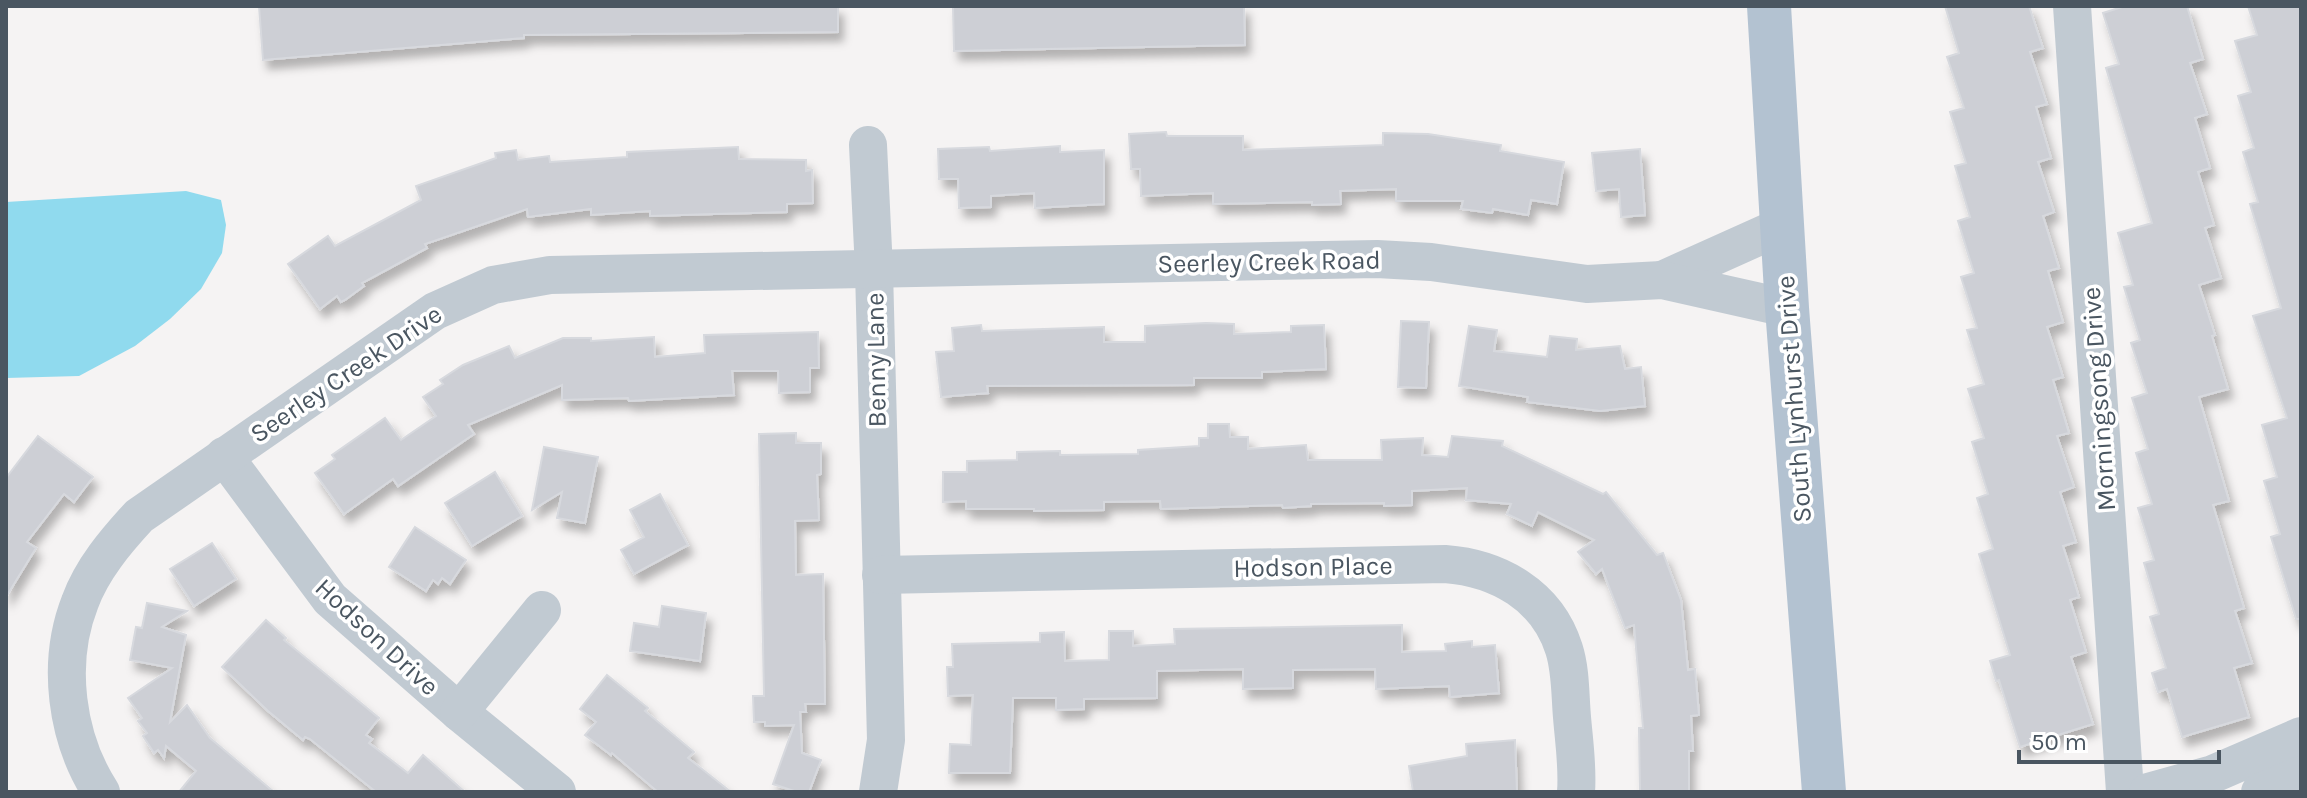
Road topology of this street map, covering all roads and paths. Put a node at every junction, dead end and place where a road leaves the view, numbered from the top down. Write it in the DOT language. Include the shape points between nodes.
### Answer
graph roads {
  1 [pos="1769,6"];
  2 [pos="2072,6"];
  3 [pos="868,145"];
  4 [pos="1782,226"];
  5 [pos="874,270"];
  6 [pos="1662,280"];
  7 [pos="1787,308"];
  8 [pos="224,456"];
  9 [pos="881,575"];
  10 [pos="542,610"];
  11 [pos="459,712"];
  12 [pos="2301,736"];
  13 [pos="2301,775"];
  14 [pos="101,792"];
  15 [pos="557,792"];
  16 [pos="878,792"];
  17 [pos="1576,792"];
  18 [pos="1824,792"];
  19 [pos="2125,792"];
  20 [pos="2148,792"];
  21 [pos="2260,792"];
  1 -- 4 [label="main road, South Lynhurst Drive"];
  2 -- 19 [label="street, Morningsong Drive"];
  3 -- 5 [label="street, Benny Lane"];
  4 -- 6 [label="street, Seerley Creek Road"];
  4 -- 7 [label="main road, South Lynhurst Drive"];
  5 -- 6 [label="street, Seerley Creek Road" via="1377,259 1587,284"];
  5 -- 8 [label="street, Seerley Creek Drive" via="550,275 493,285 435,311"];
  5 -- 9 [label="street, Benny Lane"];
  6 -- 7 [label="street, Seerley Creek Road"];
  7 -- 18 [label="main road, South Lynhurst Drive"];
  8 -- 11 [label="street, Hodson Drive" via="320,589"];
  8 -- 14 [label="street, Seerley Creek Drive" via="139,516 114,544 80,600 66,680 75,734 88,773"];
  9 -- 16 [label="street, Benny Lane" via="886,740"];
  9 -- 17 [label="street, Hodson Place" via="1445,564 1491,572 1539,605 1561,642 1569,672"];
  10 -- 11 [label="street"];
  11 -- 15 [label="street, Hodson Drive"];
  12 -- 20 [label="street" via="2213,774"];
  13 -- 21 [label="street"];
}
